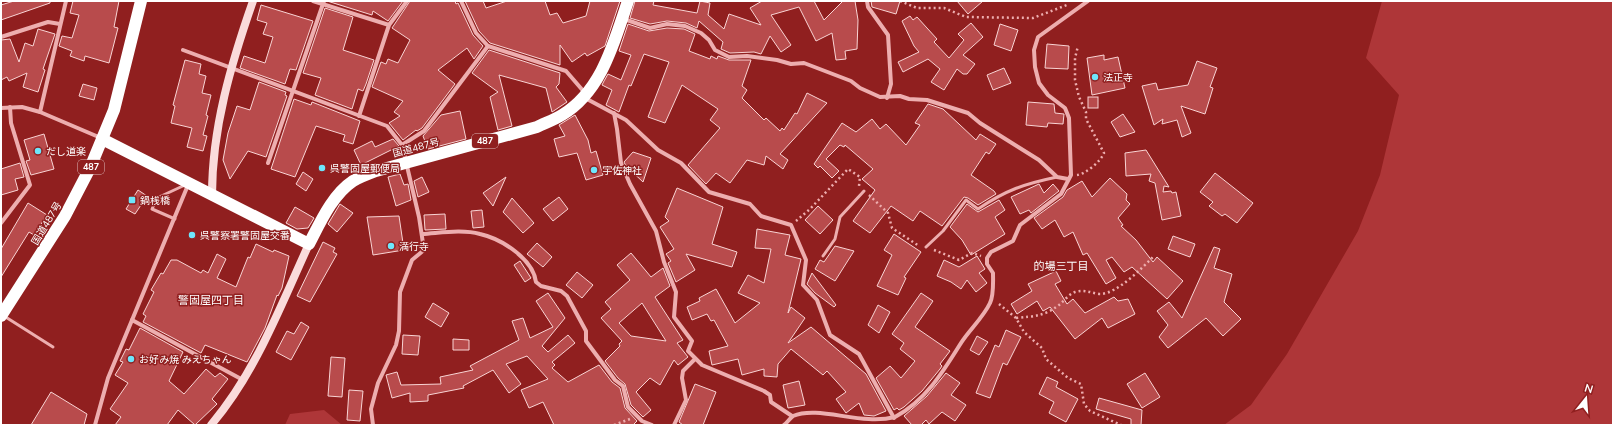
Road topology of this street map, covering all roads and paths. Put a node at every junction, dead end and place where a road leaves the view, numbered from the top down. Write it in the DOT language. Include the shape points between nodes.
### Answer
graph roads {
  1 [pos="66,1"];
  2 [pos="141,1"];
  3 [pos="253,1"];
  4 [pos="313,1"];
  5 [pos="406,1"];
  6 [pos="461,1"];
  7 [pos="628,1"];
  8 [pos="867,1"];
  9 [pos="900,1"];
  10 [pos="1088,1"];
  11 [pos="1073,2"];
  12 [pos="323,3"];
  13 [pos="622,18"];
  14 [pos="60,24"];
  15 [pos="389,25"];
  16 [pos="1,37"];
  17 [pos="488,46"];
  18 [pos="1078,46"];
  19 [pos="183,50"];
  20 [pos="231,68"];
  21 [pos="294,92"];
  22 [pos="584,96"];
  23 [pos="887,98"];
  24 [pos="10,107"];
  25 [pos="1,108"];
  26 [pos="40,112"];
  27 [pos="614,114"];
  28 [pos="359,116"];
  29 [pos="102,139"];
  30 [pos="402,144"];
  31 [pos="268,163"];
  32 [pos="406,163"];
  33 [pos="1071,175"];
  34 [pos="1057,177"];
  35 [pos="1068,180"];
  36 [pos="189,183"];
  37 [pos="864,191"];
  38 [pos="212,195"];
  39 [pos="175,219"];
  40 [pos="1,223"];
  41 [pos="791,225"];
  42 [pos="422,234"];
  43 [pos="309,244"];
  44 [pos="926,247"];
  45 [pos="823,256"];
  46 [pos="1154,256"];
  47 [pos="987,258"];
  48 [pos="993,285"];
  49 [pos="1,315"];
  50 [pos="1016,318"];
  51 [pos="132,320"];
  52 [pos="53,347"];
  53 [pos="695,359"];
  54 [pos="244,381"];
  55 [pos="792,416"];
  56 [pos="894,418"];
  57 [pos="642,421"];
  58 [pos="95,425"];
  59 [pos="211,425"];
  60 [pos="373,425"];
  61 [pos="614,425"];
  62 [pos="652,425"];
  63 [pos="674,425"];
  64 [pos="784,425"];
  65 [pos="1121,425"];
  1 -- 14 [label="street"];
  2 -- 29 [label="highway, 国道487号 / 487" via="114,110"];
  3 -- 20 [label="street"];
  4 -- 12 [label="street"];
  5 -- 15 [label="street"];
  6 -- 17 [label="street" via="476,33"];
  7 -- 13 [label="highway, 国道487号 / 487"];
  8 -- 23 [label="street" via="868,7 888,35 891,84"];
  9 -- 11 [label="path" via="917,8 944,8 966,17 1033,18"];
  10 -- 33 [label="street" via="1038,37 1034,50 1034,67 1039,83 1048,95 1065,108 1069,118"];
  12 -- 15 [label="street"];
  12 -- 21 [label="street"];
  13 -- 22 [label="highway, 国道487号 / 487" via="606,64"];
  13 -- 23 [label="street" via="650,28 667,24 685,26 701,33 715,50 729,57 747,56 791,64 804,63"];
  14 -- 16 [label="street" via="48,22"];
  14 -- 26 [label="street"];
  15 -- 28 [label="street"];
  17 -- 22 [label="street" via="566,71"];
  17 -- 30 [label="street" via="424,131"];
  18 -- 33 [label="path" via="1075,58 1076,86 1086,112 1086,119 1104,153 1080,174"];
  19 -- 20 [label="street"];
  20 -- 21 [label="street"];
  20 -- 38 [label="street" via="213,152"];
  21 -- 28 [label="street"];
  21 -- 31 [label="street"];
  22 -- 27 [label="street"];
  22 -- 32 [label="highway, 国道487号 / 487" via="562,115 537,127"];
  23 -- 34 [label="street" via="900,96 909,100 927,100 968,112 980,123 1039,160"];
  24 -- 25 [label="street"];
  24 -- 26 [label="street"];
  24 -- 40 [label="street" via="11,123 30,185"];
  26 -- 29 [label="street"];
  27 -- 41 [label="street" via="626,120 658,150 681,163 709,192 750,204 761,216"];
  27 -- 53 [label="street" via="621,163 656,231 664,262 676,292 674,317 692,341 688,351"];
  28 -- 30 [label="street" via="387,126"];
  29 -- 36 [label="highway"];
  29 -- 49 [label="highway, 国道487号 / 487" via="65,216"];
  30 -- 32 [label="street"];
  32 -- 42 [label="street"];
  32 -- 43 [label="highway, 国道487号 / 487" via="376,171 352,182 337,196 321,219"];
  33 -- 35 [label="street"];
  34 -- 35 [label="street"];
  34 -- 44 [label="lane" via="1026,183 995,197 978,209 966,200 943,231"];
  35 -- 47 [label="street" via="1061,194 1020,225 1013,241 991,252"];
  36 -- 38 [label="highway"];
  36 -- 39 [label="street"];
  36 -- 39 [label="lane" via="157,198 152,209"];
  37 -- 41 [label="path" via="859,186 860,177 848,169"];
  37 -- 44 [label="path" via="888,213 892,228 916,246"];
  37 -- 45 [label="lane" via="840,217 835,239"];
  38 -- 43 [label="highway"];
  39 -- 51 [label="street"];
  41 -- 56 [label="street" via="806,260 803,285 817,300 830,334 859,354"];
  42 -- 57 [label="street" via="481,234 507,246 526,261 535,272 536,282 541,286 561,291 566,296 586,331 586,341 615,380 623,386 628,407"];
  42 -- 60 [label="street" via="424,250 412,260 400,292 399,331 396,344 378,383 371,409"];
  43 -- 54 [label="street" via="255,363"];
  44 -- 47 [label="path" via="959,260 972,254"];
  46 -- 50 [label="path" via="1116,290 1100,294 1081,290 1073,292 1058,306 1044,314"];
  47 -- 48 [label="street" via="987,264 993,273"];
  48 -- 50 [label="path" via="999,289 999,306"];
  48 -- 56 [label="street" via="990,303 937,381 928,392"];
  49 -- 52 [label="lane"];
  50 -- 65 [label="path" via="1024,332 1042,348 1046,359 1068,378 1081,384 1084,404 1090,411"];
  51 -- 54 [label="street"];
  51 -- 58 [label="street" via="108,378"];
  53 -- 55 [label="street" via="702,365 764,391 770,395 771,402"];
  53 -- 63 [label="street" via="683,371 686,400"];
  54 -- 59 [label="street"];
  55 -- 56 [label="street" via="813,415 864,424"];
  55 -- 64 [label="street"];
  57 -- 61 [label="path" via="629,419"];
  57 -- 62 [label="street"];
}
